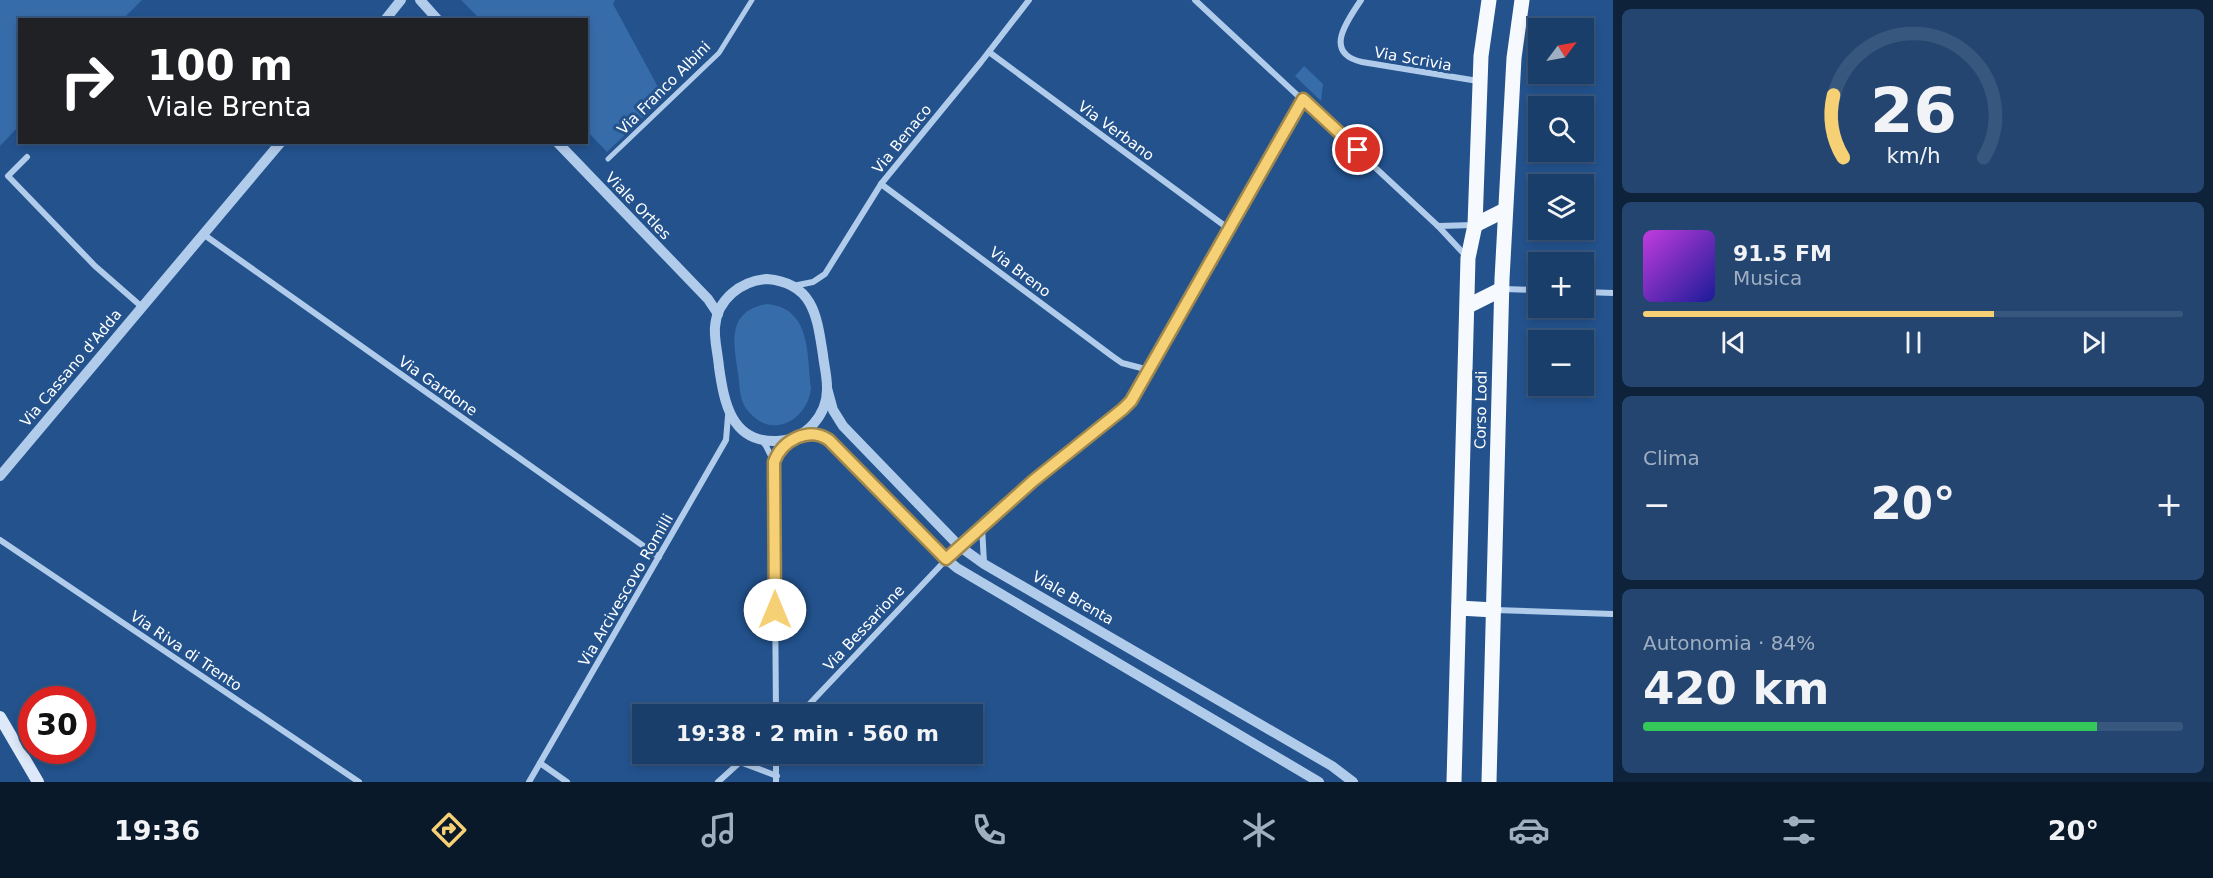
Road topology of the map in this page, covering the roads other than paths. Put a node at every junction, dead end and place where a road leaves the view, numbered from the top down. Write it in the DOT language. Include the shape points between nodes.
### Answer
graph roads {
  1 [pos="401,0"];
  2 [pos="420,0"];
  3 [pos="752,0"];
  4 [pos="1029,0"];
  5 [pos="1195,0"];
  6 [pos="1361,0"];
  7 [pos="1489,0"];
  8 [pos="1522,0"];
  9 [pos="387,18"];
  10 [pos="436,18"];
  11 [pos="989,52"];
  12 [pos="1479,81"];
  13 [pos="1303,99"];
  14 [pos="279,144"];
  15 [pos="558,144"];
  16 [pos="27,157"];
  17 [pos="608,159"];
  18 [pos="881,184"];
  19 [pos="1505,210"];
  20 [pos="1475,225"];
  21 [pos="1438,226"];
  22 [pos="1229,229"];
  23 [pos="204,234"];
  24 [pos="1468,258"];
  25 [pos="793,286"];
  26 [pos="1502,289"];
  27 [pos="699,290"];
  28 [pos="1528,290"];
  29 [pos="1594,292"];
  30 [pos="731,293"];
  31 [pos="1613,293"];
  32 [pos="1468,306"];
  33 [pos="142,307"];
  34 [pos="718,314"];
  35 [pos="1149,370"];
  36 [pos="827,388"];
  37 [pos="726,406"];
  38 [pos="800,435"];
  39 [pos="760,439"];
  40 [pos="774,462"];
  41 [pos="0,476"];
  42 [pos="982,527"];
  43 [pos="0,540"];
  44 [pos="959,546"];
  45 [pos="659,557"];
  46 [pos="946,559"];
  47 [pos="984,564"];
  48 [pos="1459,608"];
  49 [pos="1494,610"];
  50 [pos="1613,614"];
  51 [pos="776,704"];
  52 [pos="809,704"];
  53 [pos="0,717"];
  54 [pos="540,763"];
  55 [pos="738,764"];
  56 [pos="744,764"];
  57 [pos="776,779"];
  58 [pos="38,782"];
  59 [pos="359,782"];
  60 [pos="529,782"];
  61 [pos="567,782"];
  62 [pos="718,782"];
  63 [pos="1319,782"];
  64 [pos="1353,782"];
  65 [pos="1454,782"];
  66 [pos="1489,782"];
  1 -- 9 [label="street"];
  2 -- 10 [label="street"];
  3 -- 17 [label="street, Via Franco Albini" via="718,52"];
  4 -- 11 [label="street, Via Benaco"];
  5 -- 13 [label="street"];
  6 -- 12 [label="street, Via Scrivia" via="1340,37 1346,54 1358,62"];
  7 -- 12 [label="main road, Corso Lodi"];
  8 -- 19 [label="main road, Corso Lodi" via="1514,58"];
  11 -- 18 [label="street, Via Benaco"];
  11 -- 22 [label="street, Via Verbano"];
  12 -- 20 [label="main road, Corso Lodi"];
  13 -- 21 [label="street"];
  13 -- 22 [label="street, Via Bessarione"];
  14 -- 23 [label="street, Via Cassano d'Adda"];
  15 -- 27 [label="street, Viale Ortles"];
  16 -- 33 [label="street, Via Cassano d'Adda" via="8,176 95,266"];
  18 -- 25 [label="street, Via Benaco" via="825,274 813,282"];
  18 -- 35 [label="street, Via Breno" via="1122,363"];
  19 -- 20 [label="main road"];
  19 -- 26 [label="main road, Corso Lodi"];
  20 -- 21 [label="street"];
  20 -- 24 [label="main road, Corso Lodi"];
  21 -- 24 [label="street"];
  22 -- 35 [label="street, Via Bessarione"];
  23 -- 33 [label="street, Via Cassano d'Adda"];
  23 -- 45 [label="street, Via Gardone"];
  24 -- 32 [label="main road, Corso Lodi"];
  25 -- 30 [label="street" via="760,279"];
  25 -- 36 [label="street" via="806,297 817,316"];
  26 -- 28 [label="street"];
  26 -- 32 [label="main road"];
  26 -- 49 [label="main road, Corso Lodi"];
  27 -- 30 [label="street" via="714,295"];
  27 -- 34 [label="street, Viale Ortles"];
  29 -- 31 [label="street"];
  30 -- 34 [label="street"];
  32 -- 48 [label="main road, Corso Lodi"];
  33 -- 41 [label="street, Via Cassano d'Adda"];
  34 -- 37 [label="street" via="715,339"];
  35 -- 42 [label="street, Via Bessarione" via="1126,407"];
  36 -- 38 [label="street" via="820,415"];
  36 -- 44 [label="street, Viale Brenta" via="833,410 843,426"];
  37 -- 39 [label="street" via="741,428"];
  37 -- 45 [label="street, Via Arcivescovo Romilli" via="726,440"];
  38 -- 39 [label="street" via="776,441"];
  38 -- 40 [label="street"];
  38 -- 46 [label="street" via="816,433 829,440"];
  39 -- 40 [label="street"];
  40 -- 51 [label="street"];
  42 -- 44 [label="street, Via Bessarione"];
  42 -- 47 [label="street"];
  43 -- 59 [label="street, Via Riva di Trento"];
  44 -- 46 [label="street, Via Bessarione"];
  44 -- 47 [label="street, Viale Brenta"];
  45 -- 54 [label="street, Via Arcivescovo Romilli"];
  46 -- 52 [label="street, Via Bessarione"];
  46 -- 63 [label="street"];
  47 -- 64 [label="street, Viale Brenta" via="1332,766"];
  48 -- 49 [label="main road"];
  48 -- 65 [label="main road, Corso Lodi"];
  49 -- 50 [label="street"];
  49 -- 66 [label="main road, Corso Lodi"];
  53 -- 58 [label="main road"];
  54 -- 60 [label="street, Via Arcivescovo Romilli"];
  54 -- 61 [label="street"];
  55 -- 62 [label="street"];
  56 -- 57 [label="street"];
}
